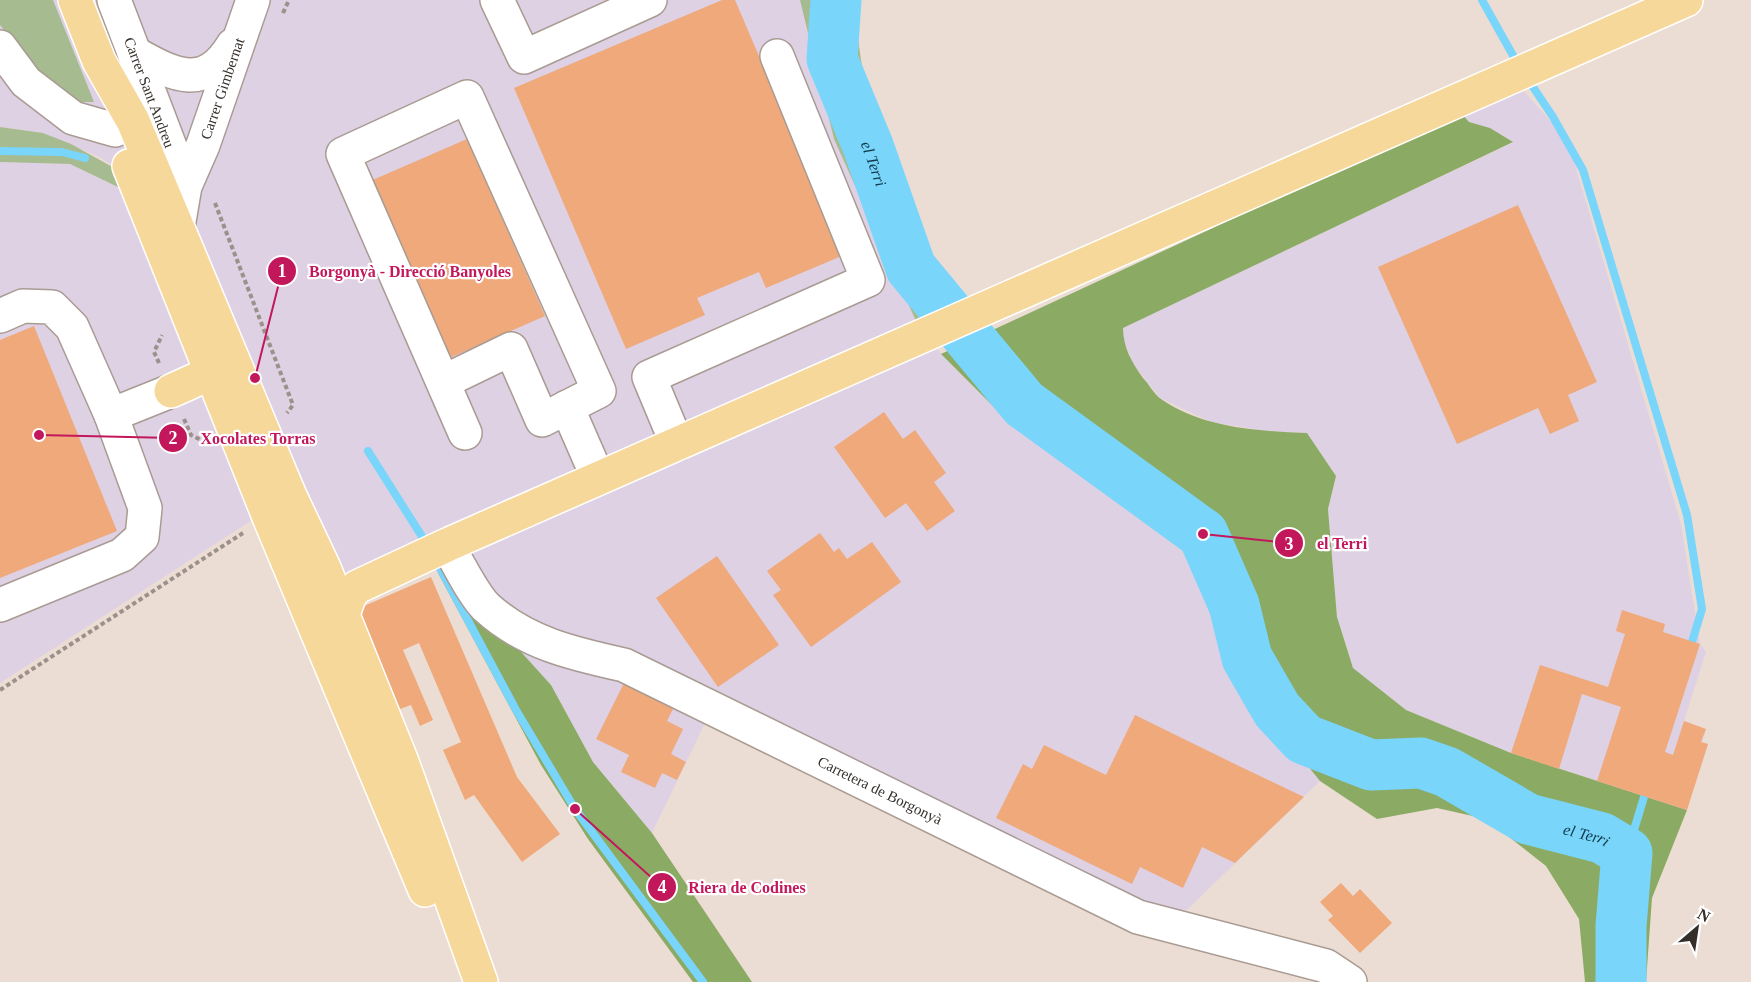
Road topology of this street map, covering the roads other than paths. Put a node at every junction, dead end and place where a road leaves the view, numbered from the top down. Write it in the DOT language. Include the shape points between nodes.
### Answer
graph roads {
  1 [pos="75,0"];
  2 [pos="114,0"];
  3 [pos="253,0"];
  4 [pos="497,0"];
  5 [pos="650,0"];
  6 [pos="1686,0"];
  7 [pos="238,35"];
  8 [pos="0,47"];
  9 [pos="136,54"];
  10 [pos="777,56"];
  11 [pos="99,61"];
  12 [pos="115,130"];
  13 [pos="199,193"];
  14 [pos="178,227"];
  15 [pos="181,300"];
  16 [pos="0,316"];
  17 [pos="208,375"];
  18 [pos="443,382"];
  19 [pos="171,391"];
  20 [pos="567,407"];
  21 [pos="111,415"];
  22 [pos="465,433"];
  23 [pos="677,444"];
  24 [pos="248,463"];
  25 [pos="598,478"];
  26 [pos="290,496"];
  27 [pos="447,544"];
  28 [pos="341,593"];
  29 [pos="0,605"];
  30 [pos="394,816"];
  31 [pos="464,982"];
  32 [pos="481,982"];
  33 [pos="1350,982"];
  1 -- 11 [label="main road"];
  2 -- 9 [label="street, Carrer Sant Andreu"];
  3 -- 7 [label="street"];
  4 -- 5 [label="street" via="524,57"];
  6 -- 23 [label="main road"];
  7 -- 9 [label="street, Carrer Gimbernat" via="223,62 190,77 167,72"];
  7 -- 13 [label="street, Carrer Gimbernat" via="202,145"];
  8 -- 12 [label="street" via="26,82 73,118"];
  9 -- 13 [label="street, Carrer Sant Andreu"];
  10 -- 23 [label="street" via="868,280 649,377"];
  11 -- 12 [label="main road"];
  11 -- 14 [label="main road" via="133,121"];
  12 -- 15 [label="main road"];
  13 -- 14 [label="street, Carrer Gimbernat"];
  14 -- 17 [label="main road" via="185,270 213,351"];
  14 -- 26 [label="main road"];
  15 -- 17 [label="main road"];
  15 -- 19 [label="main road" via="187,340 182,366"];
  16 -- 21 [label="street" via="24,306 52,307 72,327"];
  17 -- 19 [label="main road"];
  17 -- 24 [label="main road"];
  17 -- 26 [label="main road" via="221,379 232,390 261,458"];
  18 -- 20 [label="street" via="512,350 542,420"];
  18 -- 20 [label="street" via="343,154 467,97 599,391"];
  18 -- 22 [label="street"];
  19 -- 21 [label="street"];
  19 -- 24 [label="main road" via="199,404 222,422"];
  20 -- 25 [label="street"];
  21 -- 29 [label="street" via="146,508 142,537 122,555"];
  23 -- 25 [label="main road"];
  24 -- 28 [label="main road" via="280,512 316,588"];
  24 -- 30 [label="main road"];
  25 -- 27 [label="main road"];
  26 -- 28 [label="main road"];
  27 -- 28 [label="main road"];
  27 -- 33 [label="street, Carretera de Borgonyà" via="485,606 530,639 624,665 1138,916 1326,966"];
  28 -- 30 [label="main road" via="327,615 328,623 370,725"];
  28 -- 32 [label="main road"];
  30 -- 31 [label="main road"];
}
